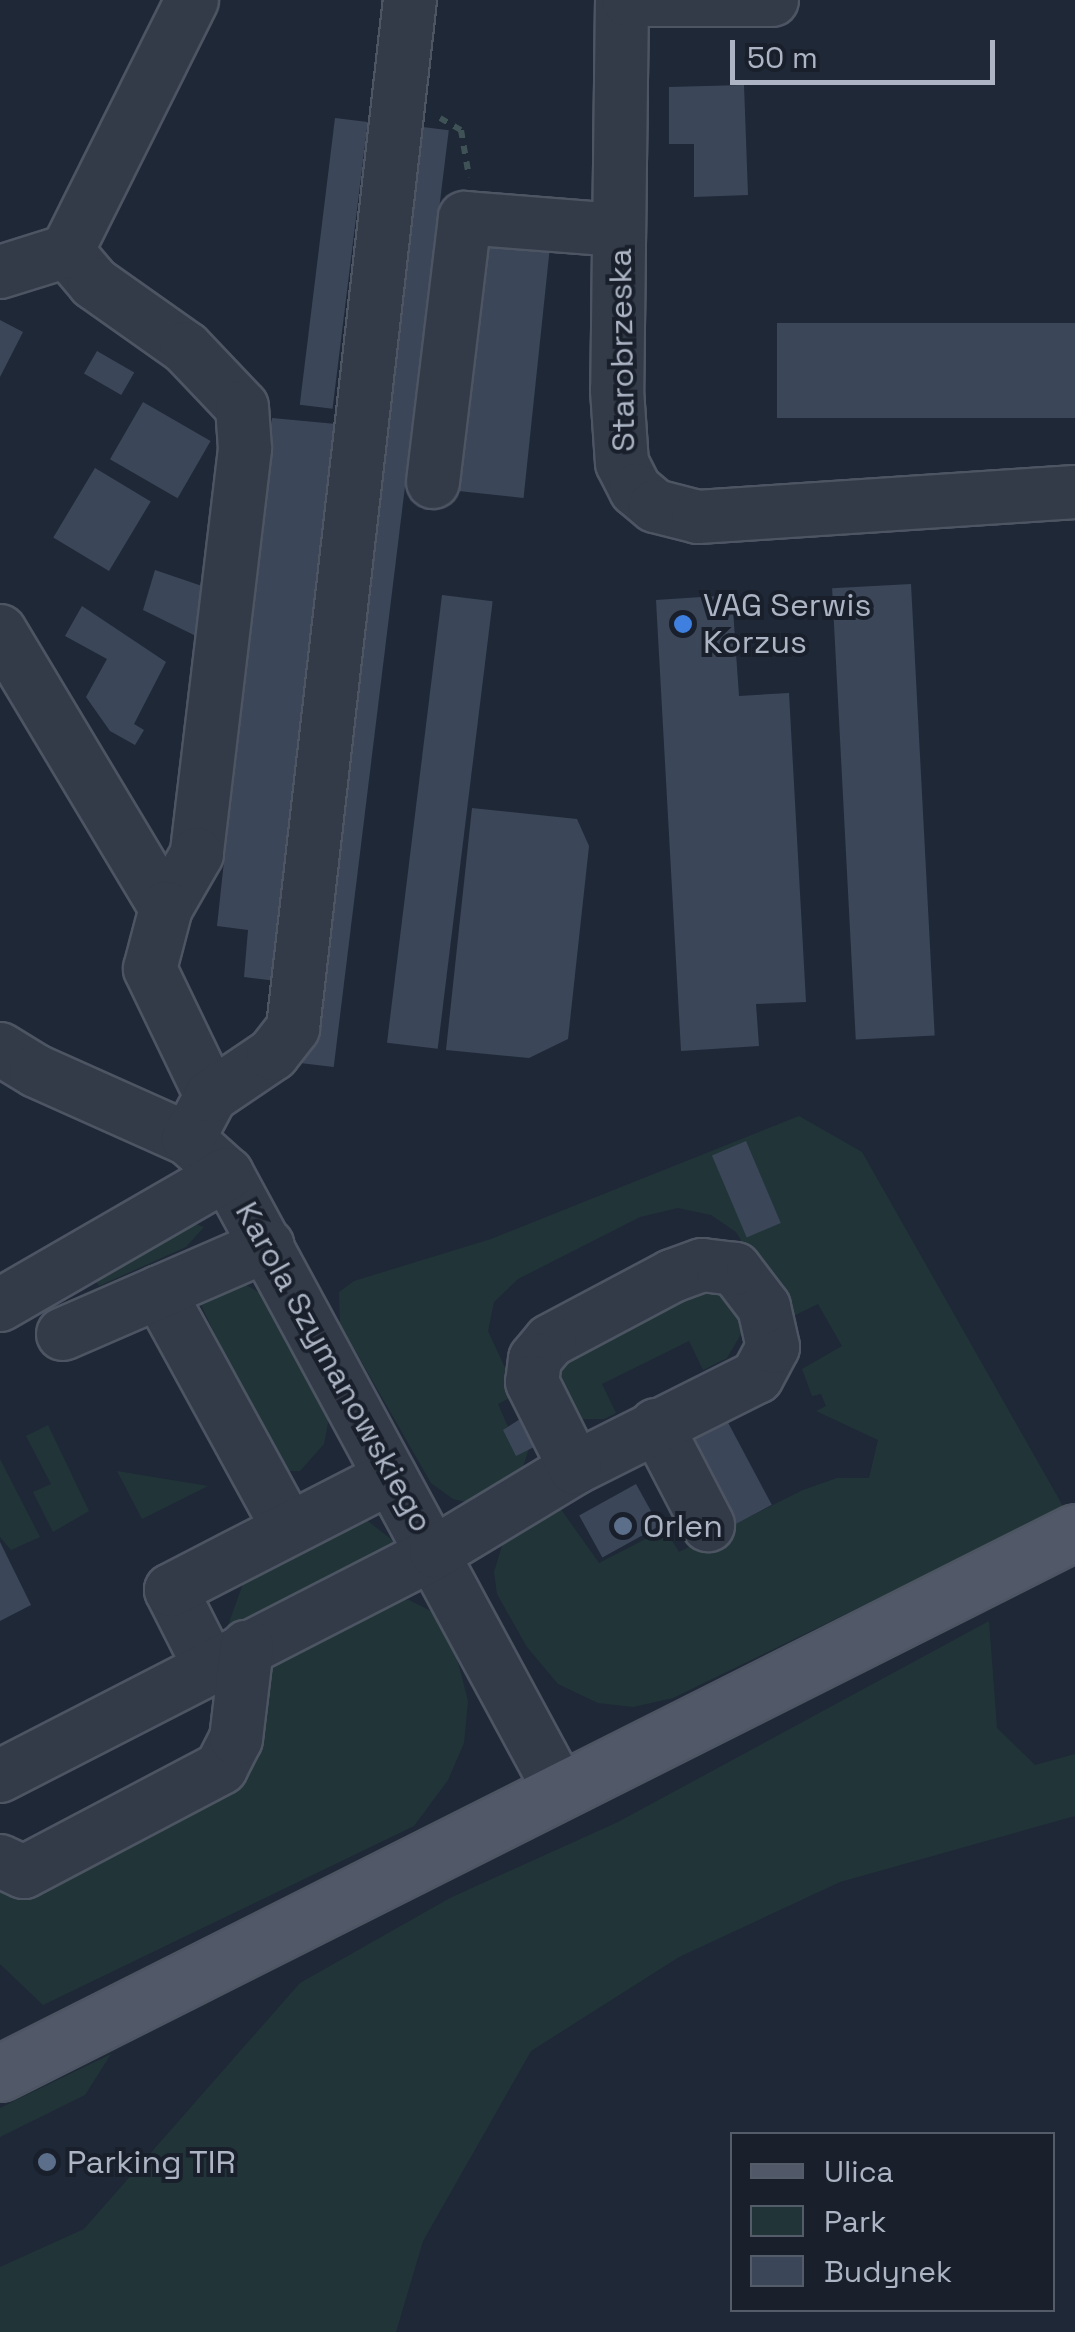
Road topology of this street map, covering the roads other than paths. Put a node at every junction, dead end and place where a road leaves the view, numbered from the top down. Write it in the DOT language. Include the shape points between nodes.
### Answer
graph roads {
  1 [pos="192,0"];
  2 [pos="410,0"];
  3 [pos="625,0"];
  4 [pos="772,0"];
  5 [pos="619,230"];
  6 [pos="68,251"];
  7 [pos="0,272"];
  8 [pos="434,482"];
  9 [pos="1075,492"];
  10 [pos="0,631"];
  11 [pos="166,908"];
  12 [pos="0,1049"];
  13 [pos="199,1118"];
  14 [pos="227,1174"];
  15 [pos="268,1245"];
  16 [pos="160,1292"];
  17 [pos="0,1305"];
  18 [pos="62,1334"];
  19 [pos="656,1425"];
  20 [pos="575,1468"];
  21 [pos="390,1477"];
  22 [pos="708,1525"];
  23 [pos="288,1528"];
  24 [pos="1075,1532"];
  25 [pos="436,1552"];
  26 [pos="228,1656"];
  27 [pos="0,1776"];
  28 [pos="561,1792"];
  29 [pos="0,1861"];
  30 [pos="0,2074"];
  1 -- 6 [label="street"];
  2 -- 13 [label="street" via="293,1028"];
  3 -- 4 [label="street, Starobrzeska"];
  3 -- 5 [label="street, Starobrzeska"];
  5 -- 8 [label="street" via="464,218"];
  5 -- 9 [label="street, Starobrzeska" via="622,462 636,490 655,506 698,517"];
  6 -- 7 [label="street"];
  6 -- 11 [label="street" via="94,283 186,348 242,407 245,448 197,854"];
  10 -- 11 [label="street"];
  11 -- 13 [label="street" via="150,969"];
  12 -- 13 [label="street, Karola Szymanowskiego" via="36,1072"];
  13 -- 14 [label="street, Karola Szymanowskiego"];
  14 -- 15 [label="street, Karola Szymanowskiego"];
  14 -- 17 [label="street"];
  15 -- 16 [label="street"];
  15 -- 21 [label="street, Karola Szymanowskiego"];
  16 -- 18 [label="street"];
  16 -- 23 [label="street"];
  19 -- 20 [label="street"];
  19 -- 20 [label="street" via="757,1377 773,1348 764,1307 735,1269 702,1265 672,1276 550,1341 535,1359 532,1382"];
  19 -- 22 [label="street"];
  20 -- 25 [label="street"];
  21 -- 23 [label="street"];
  21 -- 25 [label="street, Karola Szymanowskiego"];
  23 -- 26 [label="street" via="171,1590"];
  24 -- 28 [label="main road"];
  25 -- 26 [label="street"];
  25 -- 28 [label="street, Karola Szymanowskiego"];
  26 -- 27 [label="street"];
  26 -- 29 [label="street" via="236,1739 221,1768 24,1872"];
  28 -- 30 [label="main road"];
}
